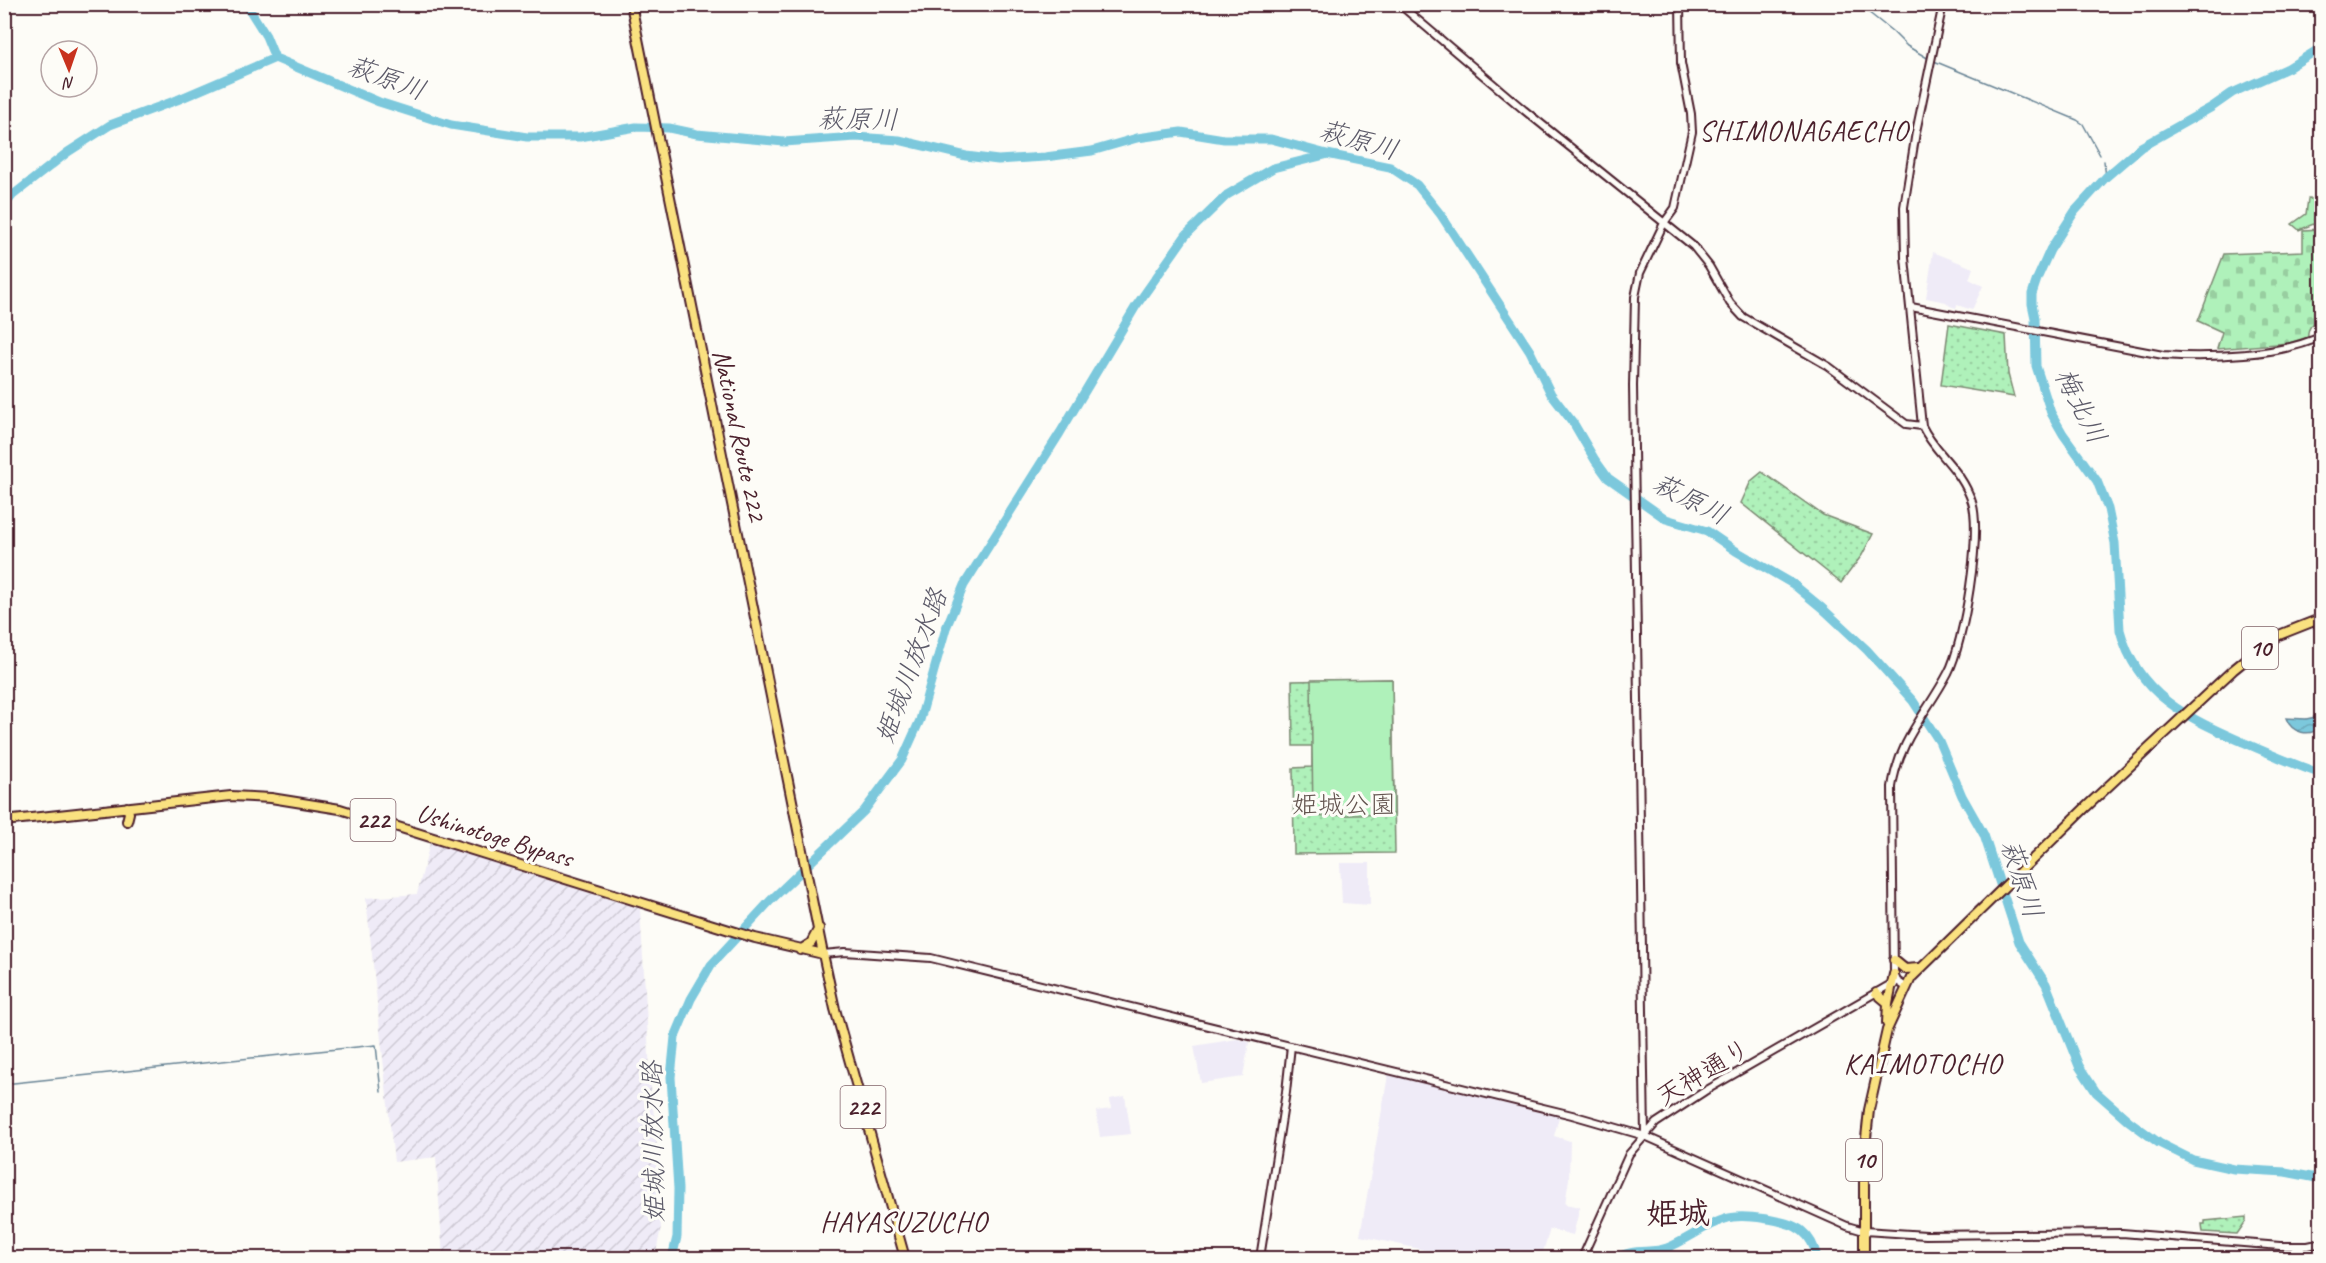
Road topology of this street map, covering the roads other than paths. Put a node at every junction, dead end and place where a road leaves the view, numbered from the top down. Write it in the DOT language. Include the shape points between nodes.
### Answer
graph roads {
  1 [pos="631,4"];
  2 [pos="1399,4"];
  3 [pos="1680,4"];
  4 [pos="1943,4"];
  5 [pos="1664,223"];
  6 [pos="1911,307"];
  7 [pos="2322,336"];
  8 [pos="1922,426"];
  9 [pos="2322,618"];
  10 [pos="127,807"];
  11 [pos="127,820"];
  12 [pos="4,821"];
  13 [pos="819,927"];
  14 [pos="800,950"];
  15 [pos="823,954"];
  16 [pos="1894,960"];
  17 [pos="1919,968"];
  18 [pos="1894,974"];
  19 [pos="1891,984"];
  20 [pos="1906,987"];
  21 [pos="1876,993"];
  22 [pos="1888,1004"];
  23 [pos="1887,1030"];
  24 [pos="1291,1046"];
  25 [pos="1645,1136"];
  26 [pos="1864,1231"];
  27 [pos="2322,1243"];
  28 [pos="905,1258"];
  29 [pos="1260,1258"];
  30 [pos="1582,1258"];
  31 [pos="1864,1258"];
  1 -- 13 [label="highway, National Route 222 / 222"];
  2 -- 5 [label="street"];
  3 -- 5 [label="street" via="1681,63 1692,132 1675,208"];
  4 -- 6 [label="street" via="1905,192 1905,258"];
  5 -- 8 [label="street" via="1701,254 1730,303 1743,317 1828,366 1906,424"];
  5 -- 25 [label="street" via="1640,273 1635,297"];
  6 -- 7 [label="street" via="2163,355 2276,351"];
  6 -- 8 [label="street"];
  8 -- 16 [label="street" via="1959,474 1974,511 1974,547 1959,650 1944,682 1908,736 1891,795"];
  9 -- 17 [label="highway, 10" via="2265,644"];
  10 -- 11 [label="highway"];
  10 -- 12 [label="highway, Ushinotoge Bypass / 222"];
  10 -- 14 [label="highway, Ushinotoge Bypass / 222" via="231,796 340,809"];
  13 -- 14 [label="highway" via="811,943"];
  13 -- 15 [label="highway, 222"];
  14 -- 15 [label="highway, Ushinotoge Bypass / 222"];
  15 -- 24 [label="street" via="932,958"];
  15 -- 28 [label="highway, 222"];
  16 -- 17 [label="highway" via="1905,969"];
  16 -- 18 [label="street"];
  17 -- 20 [label="highway, 10"];
  18 -- 19 [label="highway"];
  18 -- 20 [label="street"];
  19 -- 20 [label="street"];
  19 -- 21 [label="street, 天神通り"];
  19 -- 22 [label="highway"];
  20 -- 23 [label="highway, 10"];
  21 -- 22 [label="highway"];
  21 -- 25 [label="street, 天神通り" via="1682,1105"];
  22 -- 23 [label="highway"];
  23 -- 26 [label="highway, 10" via="1866,1132"];
  24 -- 25 [label="street"];
  24 -- 29 [label="street"];
  25 -- 26 [label="street"];
  25 -- 30 [label="street, 天神通り" via="1629,1154"];
  26 -- 27 [label="street" via="1926,1235 2122,1233 2292,1246"];
  26 -- 31 [label="highway, 10"];
}
